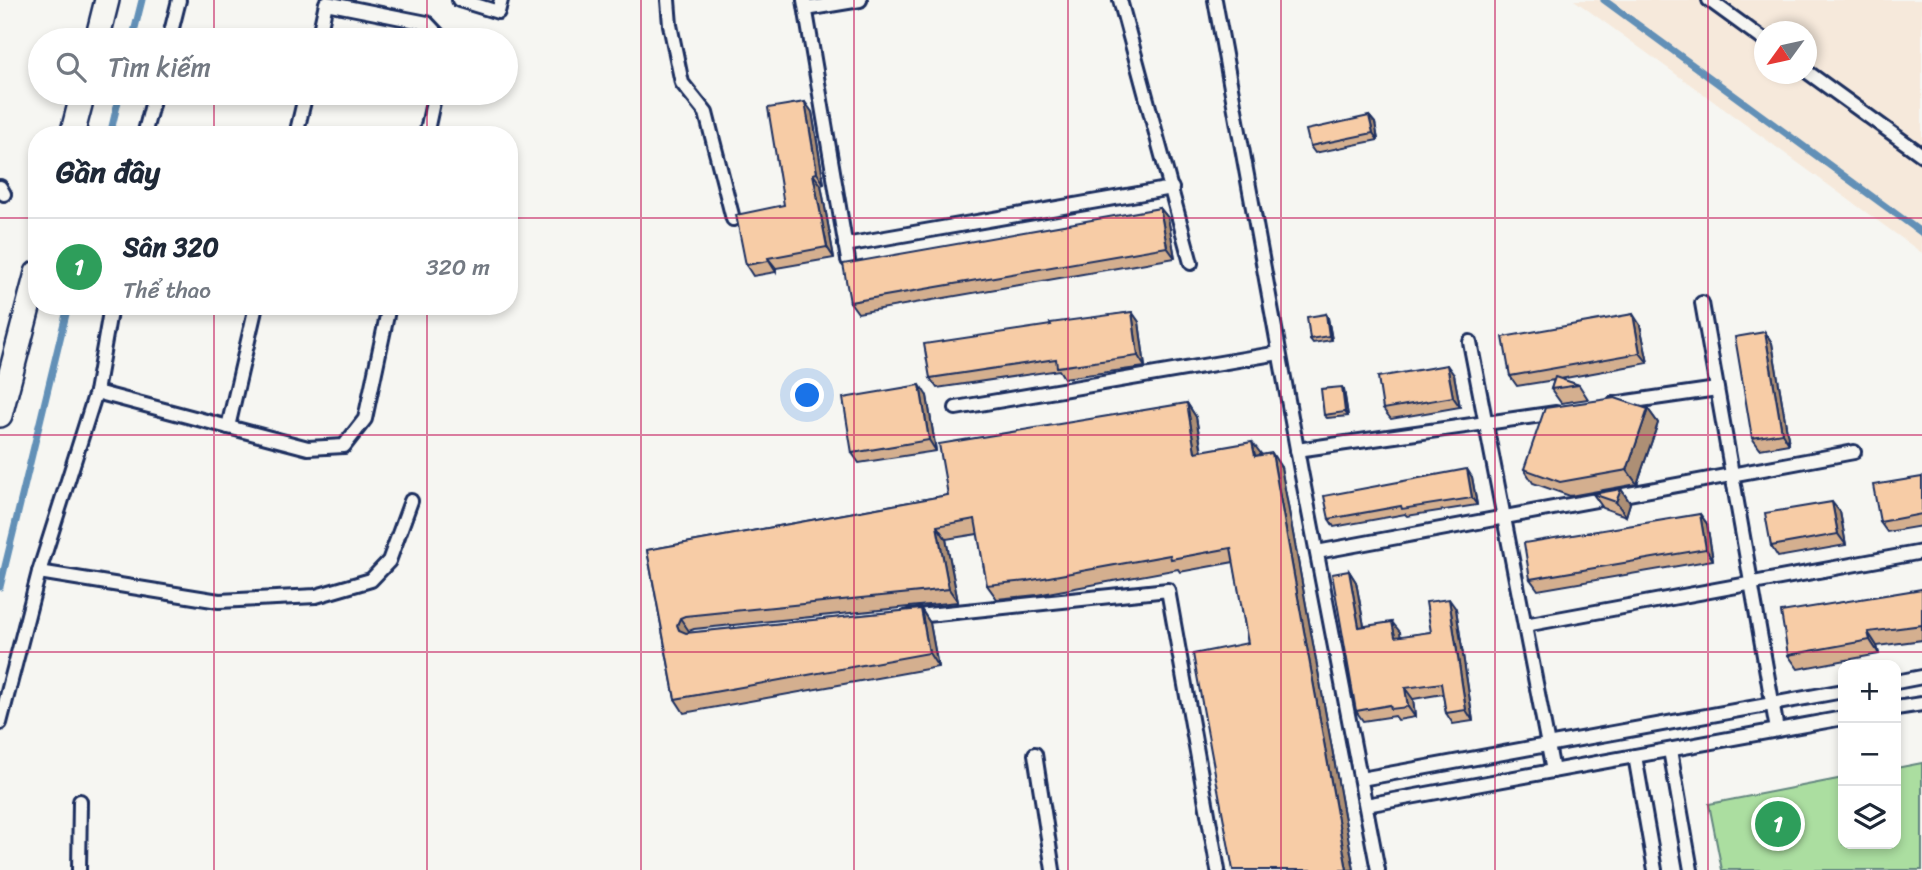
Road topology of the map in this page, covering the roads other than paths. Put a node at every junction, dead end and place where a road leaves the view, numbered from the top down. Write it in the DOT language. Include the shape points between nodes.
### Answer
graph roads {
  1 [pos="107,0"];
  2 [pos="180,0"];
  3 [pos="459,0"];
  4 [pos="501,0"];
  5 [pos="668,0"];
  6 [pos="860,0"];
  7 [pos="1120,0"];
  8 [pos="1215,0"];
  9 [pos="1709,0"];
  10 [pos="805,5"];
  11 [pos="100,28"];
  12 [pos="172,28"];
  13 [pos="321,28"];
  14 [pos="432,28"];
  15 [pos="1754,32"];
  16 [pos="1817,78"];
  17 [pos="80,105"];
  18 [pos="152,105"];
  19 [pos="303,105"];
  20 [pos="432,105"];
  21 [pos="74,126"];
  22 [pos="146,126"];
  23 [pos="298,126"];
  24 [pos="428,126"];
  25 [pos="1922,155"];
  26 [pos="1172,188"];
  27 [pos="733,219"];
  28 [pos="845,245"];
  29 [pos="848,260"];
  30 [pos="1191,263"];
  31 [pos="1702,303"];
  32 [pos="28,308"];
  33 [pos="109,315"];
  34 [pos="254,315"];
  35 [pos="387,315"];
  36 [pos="1470,342"];
  37 [pos="1279,353"];
  38 [pos="1717,389"];
  39 [pos="96,392"];
  40 [pos="1594,407"];
  41 [pos="956,408"];
  42 [pos="1567,411"];
  43 [pos="0,415"];
  44 [pos="1486,423"];
  45 [pos="228,427"];
  46 [pos="1297,450"];
  47 [pos="1854,452"];
  48 [pos="1732,475"];
  49 [pos="411,501"];
  50 [pos="1504,518"];
  51 [pos="1317,552"];
  52 [pos="1922,552"];
  53 [pos="39,572"];
  54 [pos="1751,583"];
  55 [pos="890,619"];
  56 [pos="1525,625"];
  57 [pos="1922,677"];
  58 [pos="1901,681"];
  59 [pos="1838,692"];
  60 [pos="1772,704"];
  61 [pos="1922,704"];
  62 [pos="1901,707"];
  63 [pos="1838,719"];
  64 [pos="0,723"];
  65 [pos="1777,730"];
  66 [pos="1548,745"];
  67 [pos="1670,750"];
  68 [pos="1035,754"];
  69 [pos="1635,756"];
  70 [pos="1553,771"];
  71 [pos="1361,779"];
  72 [pos="80,801"];
  73 [pos="1366,805"];
  74 [pos="79,870"];
  75 [pos="1053,870"];
  76 [pos="1218,870"];
  77 [pos="1378,870"];
  78 [pos="1655,870"];
  79 [pos="1691,870"];
  1 -- 11 [label="street"];
  2 -- 12 [label="lane"];
  3 -- 4 [label="lane" via="498,12"];
  5 -- 27 [label="lane" via="682,83 706,113"];
  6 -- 10 [label="lane"];
  7 -- 26 [label="lane"];
  8 -- 37 [label="lane"];
  9 -- 15 [label="lane"];
  10 -- 28 [label="lane"];
  13 -- 14 [label="lane" via="326,4 427,23"];
  16 -- 25 [label="lane"];
  17 -- 21 [label="street"];
  18 -- 22 [label="lane"];
  19 -- 23 [label="lane"];
  20 -- 24 [label="lane"];
  26 -- 28 [label="lane"];
  26 -- 30 [label="lane"];
  28 -- 29 [label="lane"];
  31 -- 38 [label="lane"];
  32 -- 43 [label="street"];
  33 -- 39 [label="lane"];
  34 -- 45 [label="lane"];
  35 -- 45 [label="lane" via="365,419 344,446 308,448"];
  36 -- 44 [label="lane"];
  37 -- 41 [label="lane"];
  37 -- 46 [label="lane"];
  38 -- 40 [label="lane"];
  38 -- 48 [label="lane"];
  39 -- 45 [label="lane"];
  39 -- 53 [label="lane"];
  42 -- 44 [label="lane"];
  44 -- 46 [label="lane"];
  44 -- 50 [label="lane"];
  46 -- 51 [label="lane"];
  47 -- 48 [label="lane"];
  48 -- 50 [label="lane"];
  48 -- 54 [label="lane"];
  49 -- 53 [label="lane" via="389,562 371,580 316,596 219,601"];
  50 -- 51 [label="lane"];
  50 -- 56 [label="lane"];
  51 -- 71 [label="lane"];
  52 -- 54 [label="lane"];
  53 -- 64 [label="lane"];
  54 -- 56 [label="lane"];
  54 -- 60 [label="lane"];
  55 -- 76 [label="lane" via="1168,590"];
  56 -- 66 [label="lane"];
  57 -- 58 [label="lane"];
  59 -- 60 [label="lane"];
  60 -- 65 [label="lane"];
  60 -- 66 [label="lane"];
  61 -- 62 [label="lane"];
  63 -- 65 [label="lane"];
  65 -- 67 [label="lane"];
  66 -- 70 [label="lane"];
  66 -- 71 [label="lane"];
  67 -- 69 [label="lane"];
  67 -- 79 [label="lane"];
  68 -- 75 [label="lane"];
  69 -- 70 [label="lane"];
  69 -- 78 [label="lane"];
  70 -- 73 [label="lane"];
  71 -- 73 [label="lane"];
  72 -- 74 [label="lane"];
  73 -- 77 [label="lane"];
}
